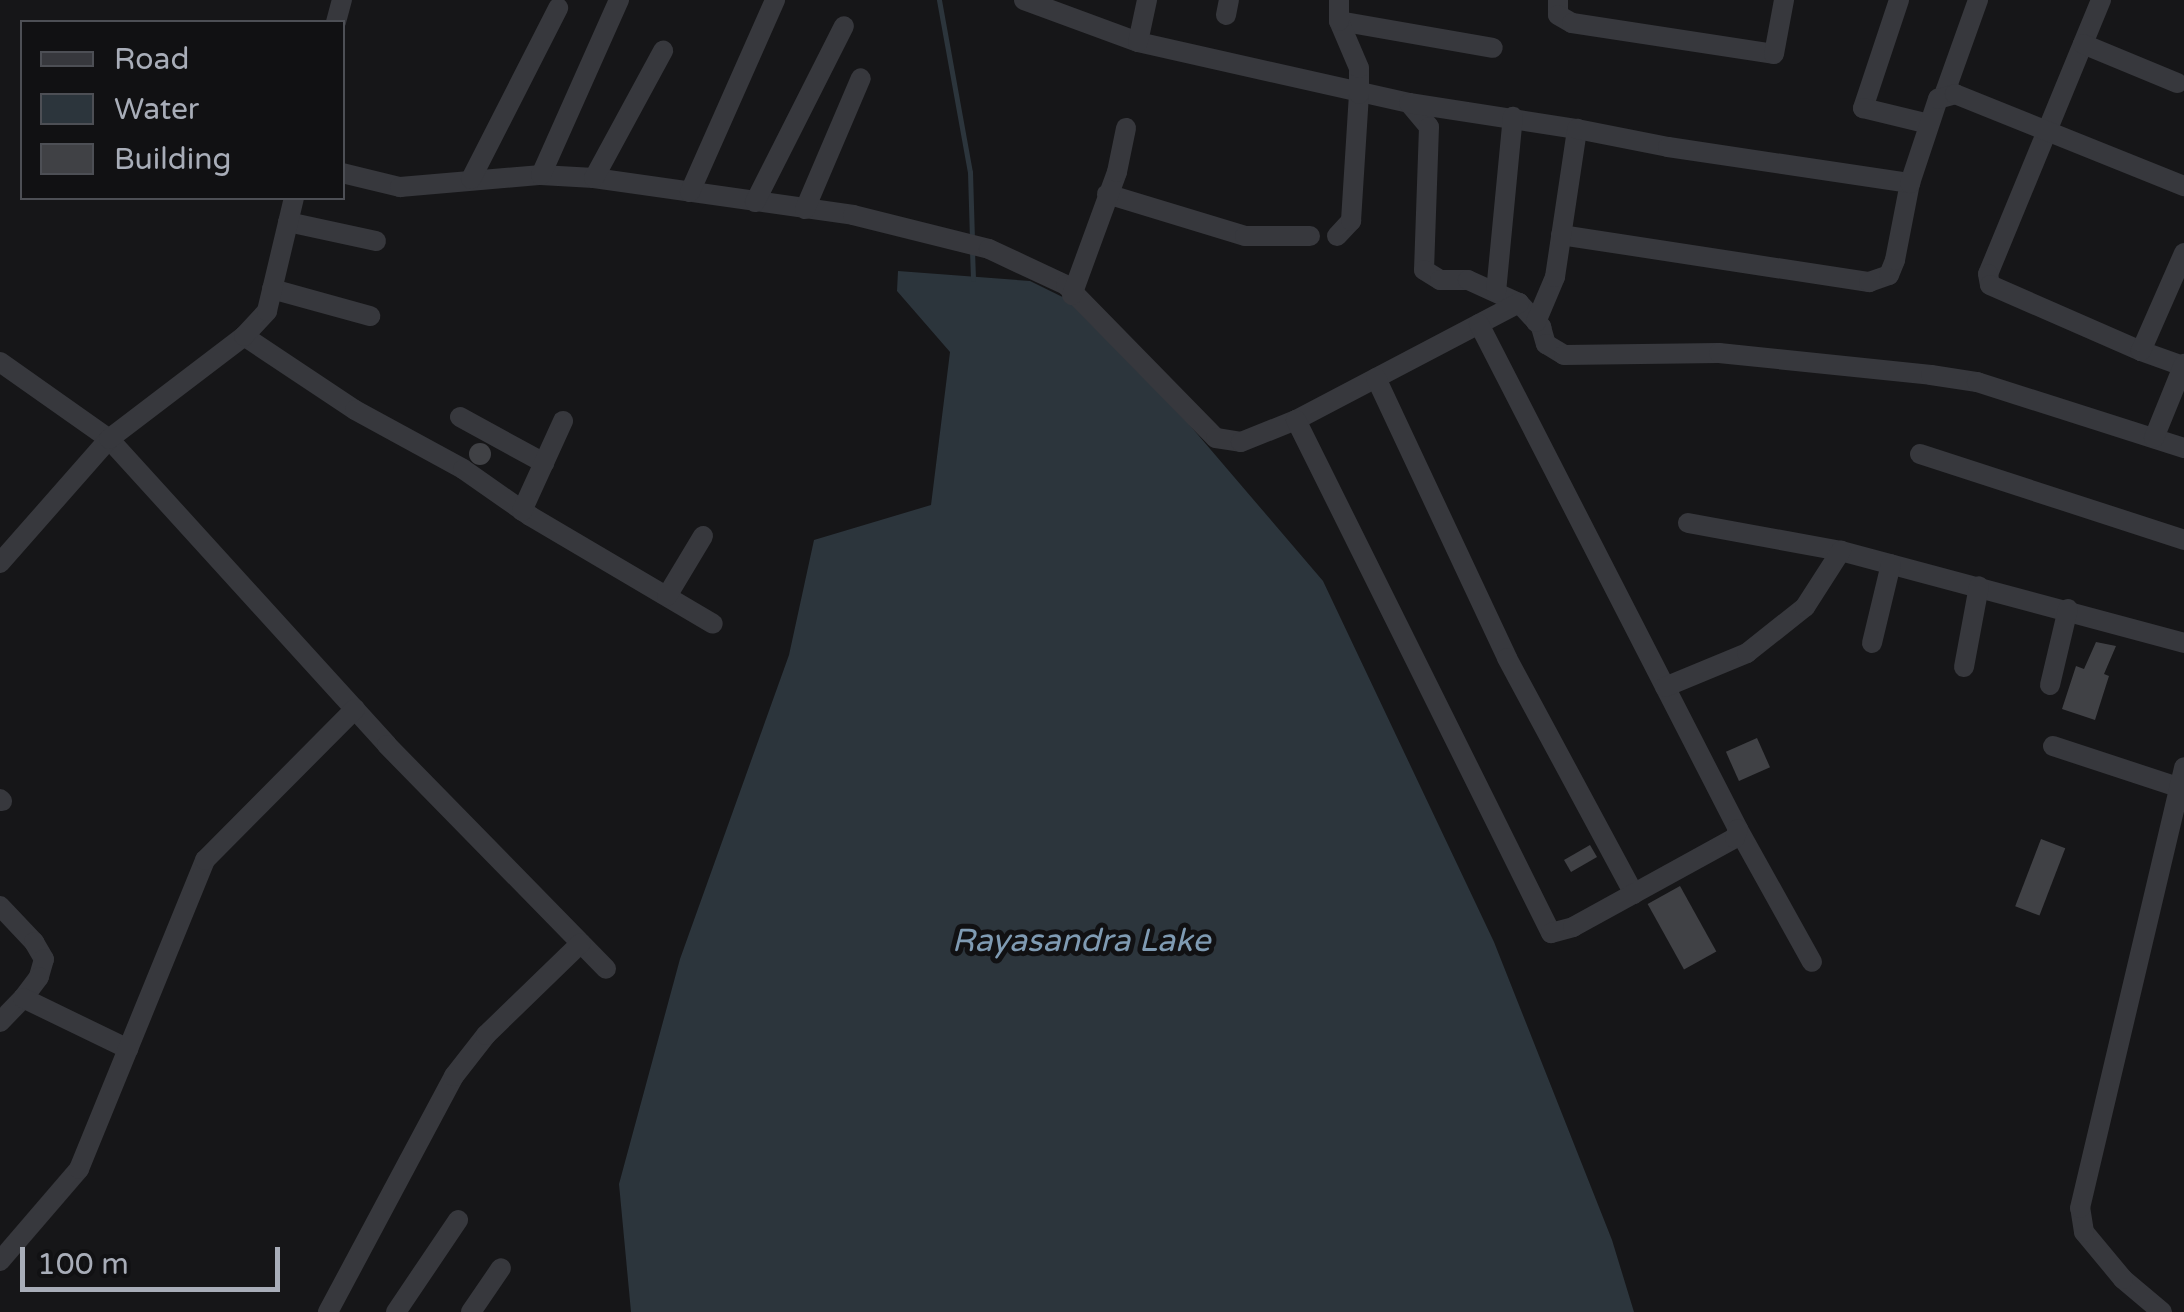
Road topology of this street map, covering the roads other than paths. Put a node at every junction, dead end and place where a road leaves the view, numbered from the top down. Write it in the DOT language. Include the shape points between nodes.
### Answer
graph roads {
  1 [pos="620,0"];
  2 [pos="776,0"];
  3 [pos="1024,0"];
  4 [pos="1147,0"];
  5 [pos="1558,0"];
  6 [pos="1784,0"];
  7 [pos="1899,0"];
  8 [pos="1978,0"];
  9 [pos="2101,0"];
  10 [pos="558,8"];
  11 [pos="1339,10"];
  12 [pos="844,26"];
  13 [pos="1138,42"];
  14 [pos="2083,44"];
  15 [pos="1493,48"];
  16 [pos="663,51"];
  17 [pos="861,78"];
  18 [pos="2177,83"];
  19 [pos="1359,94"];
  20 [pos="1944,94"];
  21 [pos="1409,104"];
  22 [pos="1514,117"];
  23 [pos="1929,124"];
  24 [pos="1126,128"];
  25 [pos="1577,128"];
  26 [pos="2048,130"];
  27 [pos="345,173"];
  28 [pos="540,175"];
  29 [pos="594,178"];
  30 [pos="471,179"];
  31 [pos="1910,183"];
  32 [pos="2184,186"];
  33 [pos="690,192"];
  34 [pos="1107,194"];
  35 [pos="294,200"];
  36 [pos="756,202"];
  37 [pos="805,209"];
  38 [pos="288,222"];
  39 [pos="1561,235"];
  40 [pos="1310,236"];
  41 [pos="1337,236"];
  42 [pos="376,241"];
  43 [pos="2184,253"];
  44 [pos="272,290"];
  45 [pos="1496,292"];
  46 [pos="1072,294"];
  47 [pos="1519,303"];
  48 [pos="370,316"];
  49 [pos="1536,322"];
  50 [pos="1478,324"];
  51 [pos="244,336"];
  52 [pos="2140,351"];
  53 [pos="0,362"];
  54 [pos="2184,365"];
  55 [pos="1376,378"];
  56 [pos="460,417"];
  57 [pos="1296,420"];
  58 [pos="563,421"];
  59 [pos="2154,438"];
  60 [pos="108,439"];
  61 [pos="2184,448"];
  62 [pos="1920,454"];
  63 [pos="544,463"];
  64 [pos="522,511"];
  65 [pos="1688,522"];
  66 [pos="703,536"];
  67 [pos="2184,540"];
  68 [pos="1841,552"];
  69 [pos="0,563"];
  70 [pos="1890,564"];
  71 [pos="1979,586"];
  72 [pos="668,596"];
  73 [pos="2068,610"];
  74 [pos="713,624"];
  75 [pos="2184,643"];
  76 [pos="1872,644"];
  77 [pos="1964,667"];
  78 [pos="2050,685"];
  79 [pos="1665,687"];
  80 [pos="354,709"];
  81 [pos="2053,746"];
  82 [pos="2181,777"];
  83 [pos="1738,829"];
  84 [pos="1634,894"];
  85 [pos="0,906"];
  86 [pos="581,943"];
  87 [pos="1812,962"];
  88 [pos="606,969"];
  89 [pos="22,998"];
  90 [pos="0,1022"];
  91 [pos="128,1049"];
  92 [pos="458,1220"];
  93 [pos="0,1261"];
  94 [pos="501,1268"];
  95 [pos="328,1312"];
  96 [pos="396,1312"];
  97 [pos="472,1312"];
  98 [pos="2162,1312"];
  1 -- 28 [label="street"];
  2 -- 33 [label="street"];
  3 -- 13 [label="street"];
  4 -- 13 [label="street"];
  5 -- 6 [label="street" via="1558,15 1572,23 1774,54"];
  7 -- 23 [label="street" via="1863,108"];
  8 -- 20 [label="street"];
  9 -- 14 [label="street"];
  10 -- 30 [label="street"];
  11 -- 15 [label="street"];
  11 -- 19 [label="street" via="1358,68"];
  12 -- 36 [label="street"];
  13 -- 19 [label="street"];
  14 -- 18 [label="street"];
  14 -- 26 [label="street"];
  16 -- 29 [label="street"];
  17 -- 37 [label="street"];
  19 -- 21 [label="street"];
  19 -- 41 [label="street" via="1352,221"];
  20 -- 23 [label="street"];
  20 -- 26 [label="street"];
  21 -- 22 [label="street"];
  21 -- 45 [label="street" via="1428,128 1424,270"];
  22 -- 25 [label="street"];
  22 -- 45 [label="street"];
  23 -- 31 [label="street"];
  24 -- 34 [label="street"];
  25 -- 31 [label="street"];
  25 -- 39 [label="street"];
  26 -- 32 [label="street"];
  26 -- 52 [label="street" via="1992,262 1990,285"];
  27 -- 30 [label="street" via="400,187"];
  28 -- 29 [label="street"];
  28 -- 30 [label="street"];
  29 -- 33 [label="street"];
  31 -- 39 [label="street" via="1896,260 1889,275 1869,282"];
  33 -- 36 [label="street"];
  34 -- 40 [label="street" via="1245,236"];
  34 -- 46 [label="street"];
  35 -- 38 [label="street"];
  36 -- 37 [label="street"];
  37 -- 46 [label="street" via="989,249 1066,285"];
  38 -- 42 [label="street"];
  38 -- 44 [label="street"];
  39 -- 49 [label="street" via="1555,277"];
  43 -- 52 [label="street"];
  44 -- 48 [label="street"];
  44 -- 51 [label="street" via="267,311"];
  45 -- 47 [label="street"];
  46 -- 57 [label="street" via="1216,438 1241,442"];
  47 -- 49 [label="street"];
  47 -- 50 [label="street"];
  49 -- 59 [label="street" via="1546,344 1564,355 1718,352 1871,366 1978,382"];
  50 -- 55 [label="street"];
  50 -- 79 [label="street"];
  51 -- 60 [label="street"];
  51 -- 64 [label="street"];
  52 -- 54 [label="street"];
  53 -- 60 [label="street"];
  54 -- 59 [label="street"];
  55 -- 57 [label="street"];
  55 -- 84 [label="street" via="1507,658"];
  56 -- 63 [label="street"];
  57 -- 84 [label="street" via="1550,933"];
  58 -- 63 [label="street"];
  59 -- 61 [label="street"];
  60 -- 69 [label="street"];
  60 -- 80 [label="street"];
  62 -- 67 [label="street"];
  63 -- 64 [label="street"];
  64 -- 72 [label="street"];
  65 -- 68 [label="street"];
  66 -- 72 [label="street"];
  68 -- 70 [label="street"];
  68 -- 79 [label="street" via="1805,607 1747,653"];
  70 -- 71 [label="street"];
  70 -- 76 [label="street"];
  71 -- 73 [label="street"];
  71 -- 77 [label="street"];
  72 -- 74 [label="street"];
  73 -- 75 [label="street"];
  73 -- 78 [label="street"];
  79 -- 83 [label="street"];
  80 -- 86 [label="street"];
  80 -- 91 [label="street" via="205,860"];
  81 -- 82 [label="street"];
  82 -- 98 [label="street" via="2080,1208 2084,1232"];
  83 -- 84 [label="street" via="1736,838"];
  83 -- 87 [label="street"];
  85 -- 89 [label="street" via="44,959 40,977"];
  86 -- 88 [label="street"];
  86 -- 95 [label="street" via="454,1076"];
  89 -- 90 [label="street"];
  89 -- 91 [label="street"];
  91 -- 93 [label="street" via="79,1168"];
  92 -- 96 [label="street"];
  94 -- 97 [label="street"];
}
